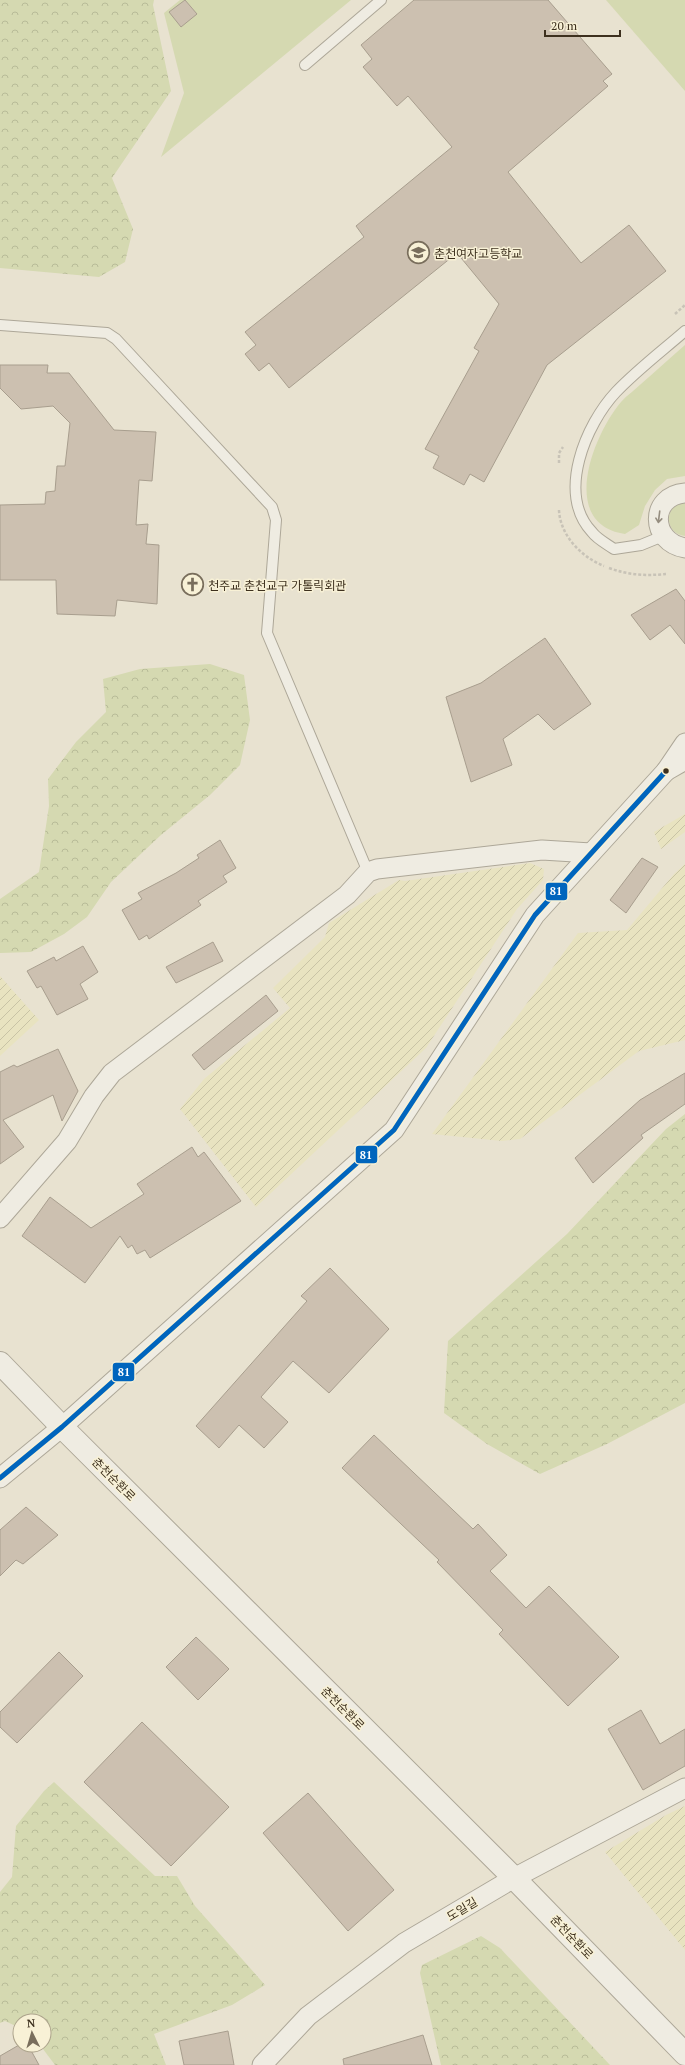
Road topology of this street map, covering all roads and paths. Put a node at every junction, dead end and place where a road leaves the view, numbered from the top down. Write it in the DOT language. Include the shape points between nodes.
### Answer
graph roads {
  1 [pos="381,0"];
  2 [pos="305,65"];
  3 [pos="685,305"];
  4 [pos="674,316"];
  5 [pos="0,325"];
  6 [pos="685,331"];
  7 [pos="566,441"];
  8 [pos="559,468"];
  9 [pos="685,493"];
  10 [pos="559,506"];
  11 [pos="662,536"];
  12 [pos="685,548"];
  13 [pos="666,574"];
  14 [pos="685,743"];
  15 [pos="685,760"];
  16 [pos="666,771"];
  17 [pos="591,853"];
  18 [pos="368,872"];
  19 [pos="0,1218"];
  20 [pos="0,1363"];
  21 [pos="62,1427"];
  22 [pos="0,1478"];
  23 [pos="685,1788"];
  24 [pos="514,1878"];
  25 [pos="685,2054"];
  26 [pos="262,2065"];
  1 -- 2 [label="lane"];
  3 -- 4 [label="path"];
  5 -- 18 [label="lane" via="108,333 272,507 276,520 267,633"];
  6 -- 11 [label="lane" via="616,392 588,431 575,475 578,508 591,532 614,549 641,544"];
  7 -- 8 [label="path" via="559,453"];
  9 -- 11 [label="street, one-way" via="671,497 660,511 658,519"];
  10 -- 13 [label="path" via="560,520 573,546 592,562 619,571 647,576"];
  11 -- 12 [label="street" via="676,547"];
  14 -- 16 [label="street"];
  15 -- 16 [label="street"];
  16 -- 17 [label="street"];
  17 -- 18 [label="street" via="542,850"];
  17 -- 21 [label="street" via="535,915 394,1130"];
  18 -- 19 [label="street" via="347,895 112,1073 94,1096 67,1141"];
  20 -- 21 [label="street, 춘천순환로"];
  21 -- 22 [label="street"];
  21 -- 24 [label="street, 춘천순환로"];
  23 -- 24 [label="street, 도일길"];
  24 -- 25 [label="street, 춘천순환로"];
  24 -- 26 [label="street, 도일길" via="404,1943 308,2016"];
}
